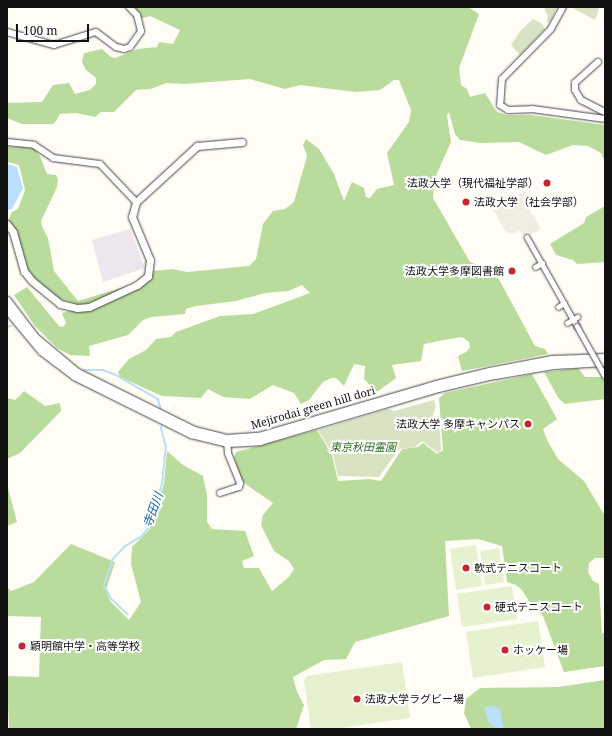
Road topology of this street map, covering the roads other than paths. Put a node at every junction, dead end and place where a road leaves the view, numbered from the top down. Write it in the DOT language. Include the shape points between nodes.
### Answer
graph roads {
  1 [pos="129,7"];
  2 [pos="563,7"];
  3 [pos="7,32"];
  4 [pos="598,62"];
  5 [pos="605,112"];
  6 [pos="605,119"];
  7 [pos="7,142"];
  8 [pos="242,142"];
  9 [pos="136,202"];
  10 [pos="7,224"];
  11 [pos="527,237"];
  12 [pos="542,263"];
  13 [pos="535,267"];
  14 [pos="564,303"];
  15 [pos="8,304"];
  16 [pos="558,306"];
  17 [pos="575,318"];
  18 [pos="567,323"];
  19 [pos="605,357"];
  20 [pos="605,362"];
  21 [pos="525,366"];
  22 [pos="605,376"];
  23 [pos="227,441"];
  24 [pos="220,493"];
  1 -- 3 [label="street" via="137,15 141,31 130,47 124,49 116,48 96,32 54,45"];
  2 -- 6 [label="street" via="551,30 501,81 500,105 508,110 532,109"];
  4 -- 5 [label="street" via="574,84 581,100"];
  7 -- 9 [label="street" via="34,145 53,158 100,164"];
  8 -- 9 [label="street" via="198,146"];
  9 -- 10 [label="street" via="132,217 150,260 148,276 137,285 83,308 60,304 32,281 24,271 13,232"];
  11 -- 12 [label="street"];
  12 -- 13 [label="street"];
  12 -- 14 [label="street"];
  14 -- 16 [label="street"];
  14 -- 17 [label="street"];
  15 -- 23 [label="street, Mejirodai green hill dori" via="41,351 83,382 191,434"];
  17 -- 18 [label="street"];
  17 -- 22 [label="street, bridge"];
  19 -- 21 [label="street" via="570,358"];
  20 -- 21 [label="street"];
  21 -- 23 [label="street, Mejirodai green hill dori" via="438,388 260,441"];
  23 -- 24 [label="street" via="228,453 240,484 239,487"];
}
